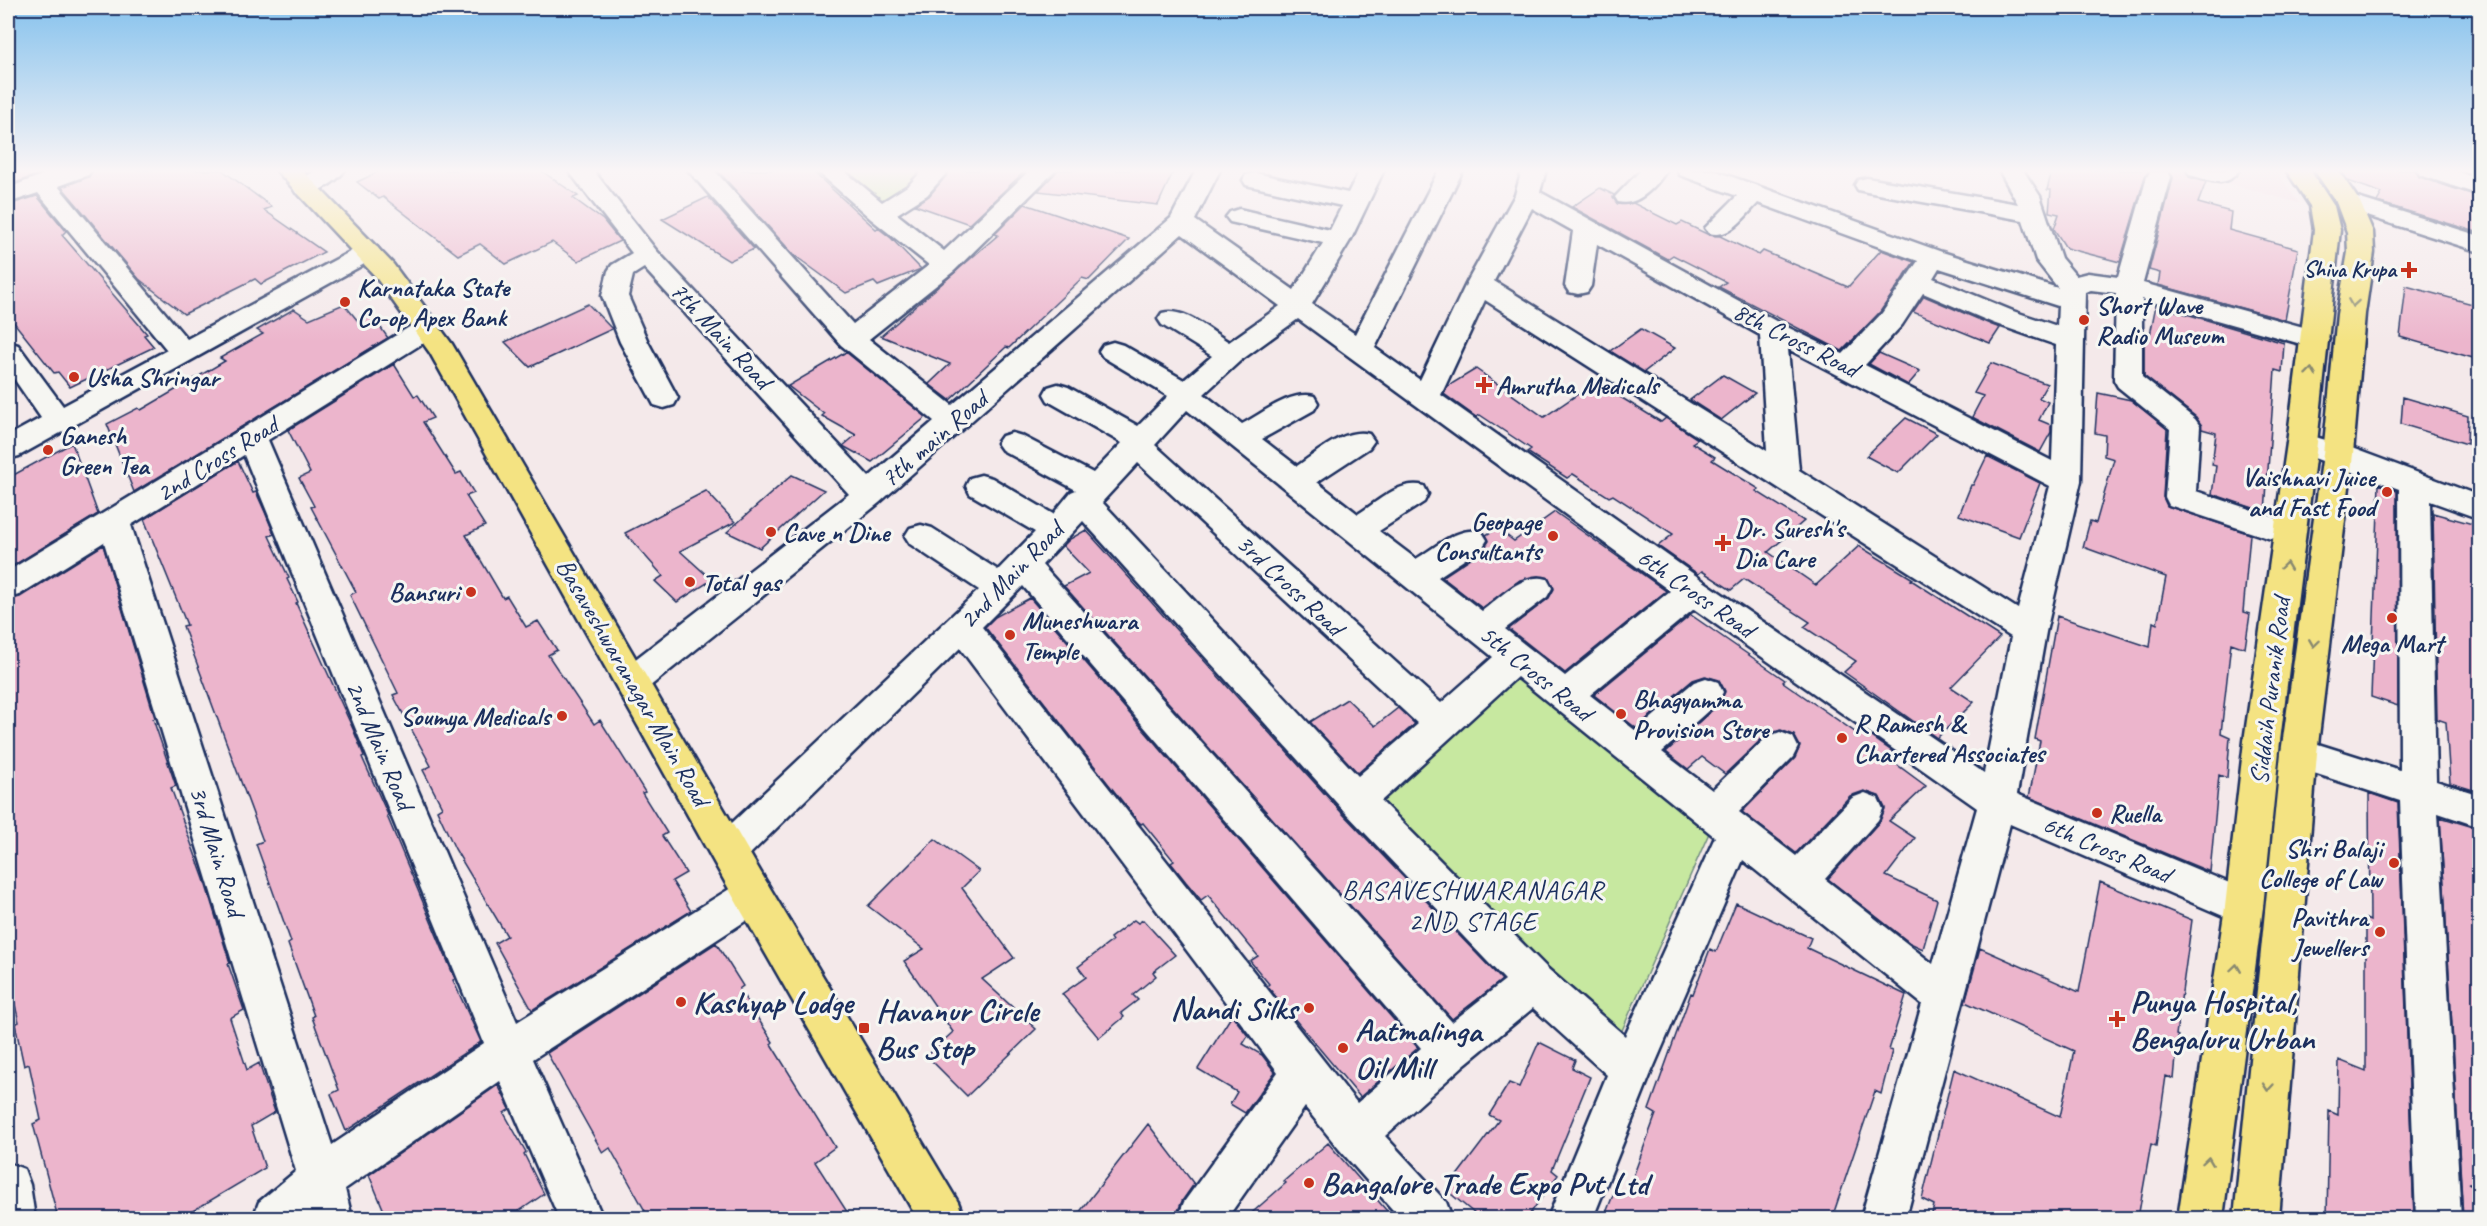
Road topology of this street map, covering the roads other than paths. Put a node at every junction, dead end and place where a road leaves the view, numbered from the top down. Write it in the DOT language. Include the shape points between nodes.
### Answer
graph roads {
  1 [pos="79,227"];
  2 [pos="349,227"];
  3 [pos="625,227"];
  4 [pos="751,227"];
  5 [pos="897,227"];
  6 [pos="984,227"];
  7 [pos="1175,227"];
  8 [pos="1188,227"];
  9 [pos="1282,227"];
  10 [pos="1344,227"];
  11 [pos="1422,227"];
  12 [pos="1508,227"];
  13 [pos="1586,227"];
  14 [pos="1848,227"];
  15 [pos="2038,227"];
  16 [pos="2145,227"];
  17 [pos="2326,227"];
  18 [pos="2358,227"];
  19 [pos="2427,227"];
  20 [pos="1338,239"];
  21 [pos="2480,244"];
  22 [pos="368,252"];
  23 [pos="647,255"];
  24 [pos="1933,258"];
  25 [pos="945,265"];
  26 [pos="1916,281"];
  27 [pos="1479,284"];
  28 [pos="1578,286"];
  29 [pos="2129,287"];
  30 [pos="2072,295"];
  31 [pos="1297,307"];
  32 [pos="1172,319"];
  33 [pos="426,329"];
  34 [pos="1773,331"];
  35 [pos="851,339"];
  36 [pos="2315,339"];
  37 [pos="2071,340"];
  38 [pos="1360,350"];
  39 [pos="8,351"];
  40 [pos="182,351"];
  41 [pos="1113,351"];
  42 [pos="1230,356"];
  43 [pos="1847,367"];
  44 [pos="1058,394"];
  45 [pos="1186,394"];
  46 [pos="664,398"];
  47 [pos="1425,400"];
  48 [pos="1304,403"];
  49 [pos="58,420"];
  50 [pos="954,422"];
  51 [pos="1241,437"];
  52 [pos="252,438"];
  53 [pos="1359,441"];
  54 [pos="1139,442"];
  55 [pos="1012,443"];
  56 [pos="2302,443"];
  57 [pos="8,449"];
  58 [pos="2338,454"];
  59 [pos="1784,475"];
  60 [pos="1296,481"];
  61 [pos="2066,481"];
  62 [pos="2414,483"];
  63 [pos="981,486"];
  64 [pos="1089,494"];
  65 [pos="1413,494"];
  66 [pos="868,495"];
  67 [pos="2480,508"];
  68 [pos="114,522"];
  69 [pos="2271,528"];
  70 [pos="1056,530"];
  71 [pos="1357,530"];
  72 [pos="921,536"];
  73 [pos="1472,540"];
  74 [pos="1012,576"];
  75 [pos="1415,576"];
  76 [pos="8,586"];
  77 [pos="1536,588"];
  78 [pos="1694,591"];
  79 [pos="962,626"];
  80 [pos="1482,629"];
  81 [pos="2029,632"];
  82 [pos="1516,657"];
  83 [pos="632,681"];
  84 [pos="1706,692"];
  85 [pos="1565,696"];
  86 [pos="1442,725"];
  87 [pos="1780,747"];
  88 [pos="1636,753"];
  89 [pos="2299,753"];
  90 [pos="2418,792"];
  91 [pos="1357,800"];
  92 [pos="1997,802"];
  93 [pos="1866,809"];
  94 [pos="2480,811"];
  95 [pos="1724,823"];
  96 [pos="729,850"];
  97 [pos="1798,881"];
  98 [pos="753,895"];
  99 [pos="2244,907"];
  100 [pos="1534,982"];
  101 [pos="1942,996"];
  102 [pos="1450,1050"];
  103 [pos="508,1052"];
  104 [pos="1631,1069"];
  105 [pos="1304,1072"];
  106 [pos="1354,1134"];
  107 [pos="8,1185"];
  108 [pos="325,1199"];
  109 [pos="13,1218"];
  110 [pos="275,1218"];
  111 [pos="581,1218"];
  112 [pos="942,1218"];
  113 [pos="1200,1218"];
  114 [pos="1430,1218"];
  115 [pos="1571,1218"];
  116 [pos="1884,1218"];
  117 [pos="2200,1218"];
  118 [pos="2256,1218"];
  119 [pos="2439,1218"];
  1 -- 40 [label="street"];
  2 -- 22 [label="main road, Basaveshwaranagar Main Road"];
  3 -- 23 [label="street, 7th Main Road"];
  4 -- 35 [label="street"];
  5 -- 25 [label="street"];
  6 -- 25 [label="street"];
  7 -- 50 [label="street, 7th main Road"];
  8 -- 31 [label="street, 6th Cross Road"];
  9 -- 20 [label="street"];
  10 -- 20 [label="street"];
  11 -- 38 [label="street"];
  12 -- 27 [label="street"];
  13 -- 28 [label="street"];
  13 -- 34 [label="street, 8th Cross Road"];
  14 -- 24 [label="street"];
  15 -- 30 [label="street" via="2049,260"];
  16 -- 29 [label="street"];
  17 -- 36 [label="main road, Siddaih Puranik Road"];
  18 -- 58 [label="main road, Siddaih Puranik Road, one-way" via="2361,252"];
  19 -- 21 [label="street"];
  20 -- 31 [label="street"];
  22 -- 33 [label="main road, Basaveshwaranagar Main Road"];
  22 -- 40 [label="street"];
  23 -- 46 [label="street" via="621,271 615,296 633,342"];
  23 -- 66 [label="street, 7th Main Road"];
  24 -- 26 [label="street"];
  24 -- 30 [label="street"];
  25 -- 35 [label="street"];
  26 -- 37 [label="street"];
  26 -- 43 [label="street" via="1892,319"];
  27 -- 47 [label="street"];
  27 -- 59 [label="street"];
  29 -- 30 [label="street" via="2088,280"];
  29 -- 36 [label="street"];
  29 -- 69 [label="street" via="2128,380 2186,426 2180,496"];
  30 -- 37 [label="street"];
  31 -- 38 [label="street, 6th Cross Road"];
  31 -- 42 [label="street, 2nd Main Road"];
  32 -- 42 [label="street"];
  33 -- 52 [label="street, 2nd Cross Road"];
  33 -- 83 [label="main road, Basaveshwaranagar Main Road" via="442,350"];
  34 -- 43 [label="street, 8th Cross Road"];
  34 -- 59 [label="street"];
  35 -- 50 [label="street"];
  56 -- 36 [label="main road, Siddaih Puranik Road, one-way"];
  37 -- 61 [label="street"];
  38 -- 47 [label="street, 6th Cross Road"];
  39 -- 49 [label="street"];
  40 -- 49 [label="street"];
  41 -- 45 [label="street, 5th Cross Road"];
  42 -- 45 [label="street, 2nd Main Road"];
  43 -- 61 [label="street, 8th Cross Road"];
  44 -- 54 [label="street, 3rd Cross Road"];
  45 -- 51 [label="street, 5th Cross Road"];
  45 -- 54 [label="street, 2nd Main Road"];
  47 -- 78 [label="street, 6th Cross Road"];
  48 -- 51 [label="street"];
  49 -- 57 [label="street"];
  50 -- 66 [label="street, 7th main Road"];
  51 -- 60 [label="street, 5th Cross Road"];
  52 -- 68 [label="street, 2nd Cross Road"];
  52 -- 103 [label="street, 2nd Main Road"];
  53 -- 60 [label="street"];
  54 -- 64 [label="street, 2nd Main Road"];
  54 -- 86 [label="street, 3rd Cross Road"];
  55 -- 64 [label="street"];
  56 -- 58 [label="street"];
  99 -- 56 [label="main road, Siddaih Puranik Road, one-way"];
  58 -- 62 [label="street"];
  58 -- 89 [label="main road, Siddaih Puranik Road, one-way"];
  59 -- 81 [label="street"];
  60 -- 71 [label="street, 5th Cross Road"];
  61 -- 81 [label="street"];
  62 -- 67 [label="street"];
  62 -- 90 [label="street"];
  63 -- 70 [label="street"];
  64 -- 70 [label="street, 2nd Main Road"];
  64 -- 91 [label="street"];
  65 -- 71 [label="street"];
  66 -- 83 [label="street, 7th main Road"];
  68 -- 76 [label="street, 2nd Cross Road"];
  68 -- 108 [label="street, 3rd Main Road"];
  70 -- 74 [label="street, 2nd Main Road"];
  71 -- 75 [label="street, 5th Cross Road"];
  72 -- 74 [label="street"];
  73 -- 75 [label="street"];
  74 -- 79 [label="street, 2nd Main Road"];
  74 -- 102 [label="street"];
  75 -- 80 [label="street, 5th Cross Road"];
  77 -- 80 [label="street"];
  78 -- 85 [label="street"];
  78 -- 92 [label="street, 6th Cross Road"];
  79 -- 96 [label="street, 2nd Main Road"];
  79 -- 105 [label="street"];
  80 -- 82 [label="street, 5th Cross Road"];
  81 -- 92 [label="street"];
  82 -- 85 [label="street, 5th Cross Road"];
  82 -- 86 [label="street"];
  83 -- 96 [label="main road, Basaveshwaranagar Main Road"];
  84 -- 88 [label="street"];
  85 -- 88 [label="street, 5th Cross Road"];
  86 -- 91 [label="street"];
  87 -- 95 [label="street"];
  88 -- 95 [label="street, 5th Cross Road"];
  89 -- 90 [label="street"];
  89 -- 118 [label="main road, Siddaih Puranik Road, one-way"];
  90 -- 94 [label="street"];
  90 -- 119 [label="street"];
  91 -- 100 [label="street"];
  92 -- 99 [label="street, 6th Cross Road"];
  92 -- 101 [label="street"];
  93 -- 97 [label="street"];
  95 -- 97 [label="street, 5th Cross Road"];
  95 -- 104 [label="street"];
  96 -- 98 [label="main road, Basaveshwaranagar Main Road"];
  97 -- 101 [label="street, 5th Cross Road"];
  98 -- 103 [label="street"];
  98 -- 112 [label="main road, Basaveshwaranagar Main Road"];
  117 -- 99 [label="main road, Siddaih Puranik Road, one-way"];
  100 -- 102 [label="street"];
  100 -- 104 [label="street"];
  101 -- 116 [label="street"];
  102 -- 106 [label="street"];
  103 -- 108 [label="street"];
  103 -- 111 [label="street, 2nd Main Road"];
  104 -- 115 [label="street"];
  105 -- 106 [label="street"];
  105 -- 113 [label="street"];
  106 -- 114 [label="street"];
  107 -- 109 [label="street"];
  108 -- 110 [label="street"];
}
